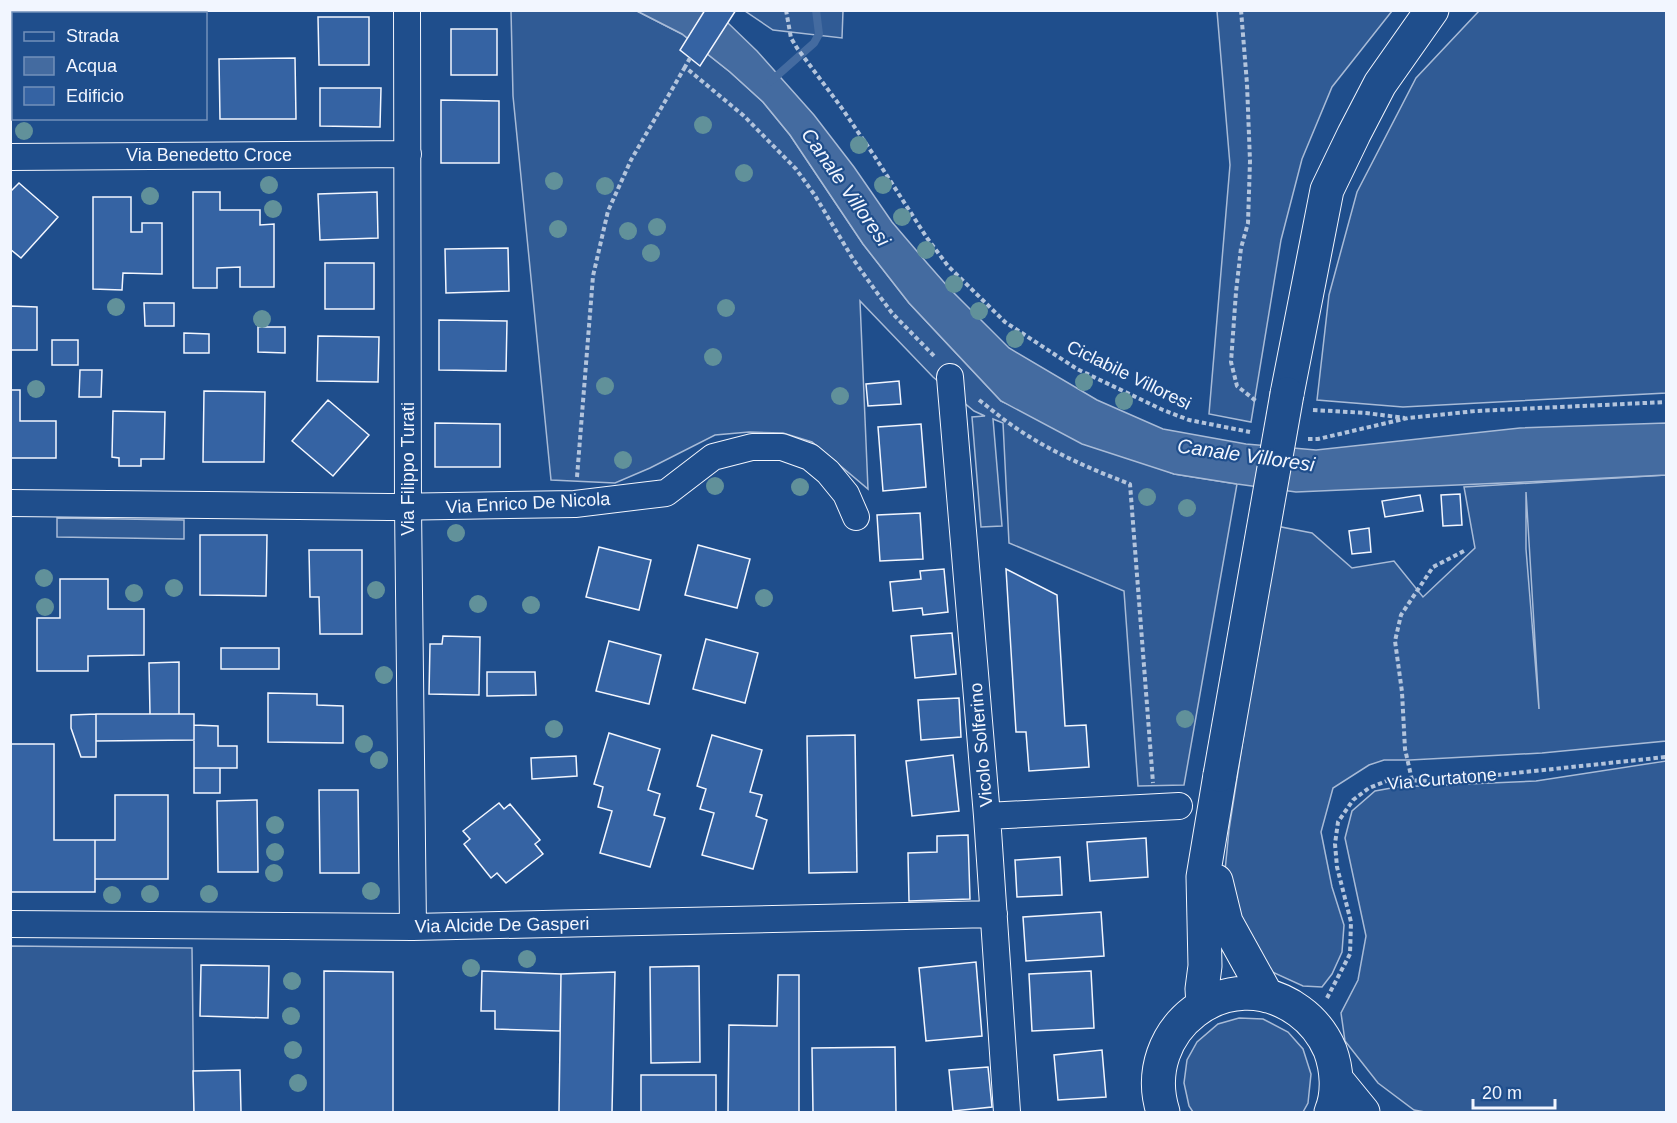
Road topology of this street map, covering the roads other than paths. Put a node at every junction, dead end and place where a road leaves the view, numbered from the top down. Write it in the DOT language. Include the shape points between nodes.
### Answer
graph roads {
  1 [pos="407,10"];
  2 [pos="1432,10"];
  3 [pos="408,154"];
  4 [pos="10,157"];
  5 [pos="950,377"];
  6 [pos="10,502"];
  7 [pos="408,507"];
  8 [pos="856,517"];
  9 [pos="1167,807"];
  10 [pos="987,816"];
  11 [pos="1210,838"];
  12 [pos="994,914"];
  13 [pos="10,924"];
  14 [pos="412,927"];
  15 [pos="1268,996"];
  16 [pos="1203,1005"];
  17 [pos="1336,1079"];
  18 [pos="1007,1113"];
  19 [pos="1163,1113"];
  20 [pos="1331,1113"];
  21 [pos="1363,1113"];
  1 -- 3 [label="street, Via Filippo Turati"];
  2 -- 11 [label="main road, bridge" via="1380,84 1327,190"];
  3 -- 4 [label="street, Via Benedetto Croce"];
  3 -- 7 [label="street, Via Filippo Turati"];
  5 -- 10 [label="street, Vicolo Solferino"];
  6 -- 7 [label="street, Via Enrico De Nicola"];
  7 -- 8 [label="street, Via Enrico De Nicola" via="575,504 666,493 713,457 753,447 782,447 810,457 828,472 846,494"];
  7 -- 14 [label="street, Via Filippo Turati"];
  9 -- 10 [label="street"];
  10 -- 12 [label="street, Vicolo Solferino"];
  11 -- 15 [label="main road" via="1226,922"];
  11 -- 16 [label="main road" via="1203,877"];
  12 -- 14 [label="street, Via Alcide De Gasperi"];
  12 -- 18 [label="street, Vicolo Solferino"];
  13 -- 14 [label="street, Via Alcide De Gasperi"];
  15 -- 16 [label="main road" via="1241,994"];
  15 -- 17 [label="main road" via="1293,1006 1314,1023 1327,1044"];
  16 -- 19 [label="main road" via="1180,1024 1165,1048 1158,1077"];
  17 -- 20 [label="main road"];
  17 -- 21 [label="main road"];
}
